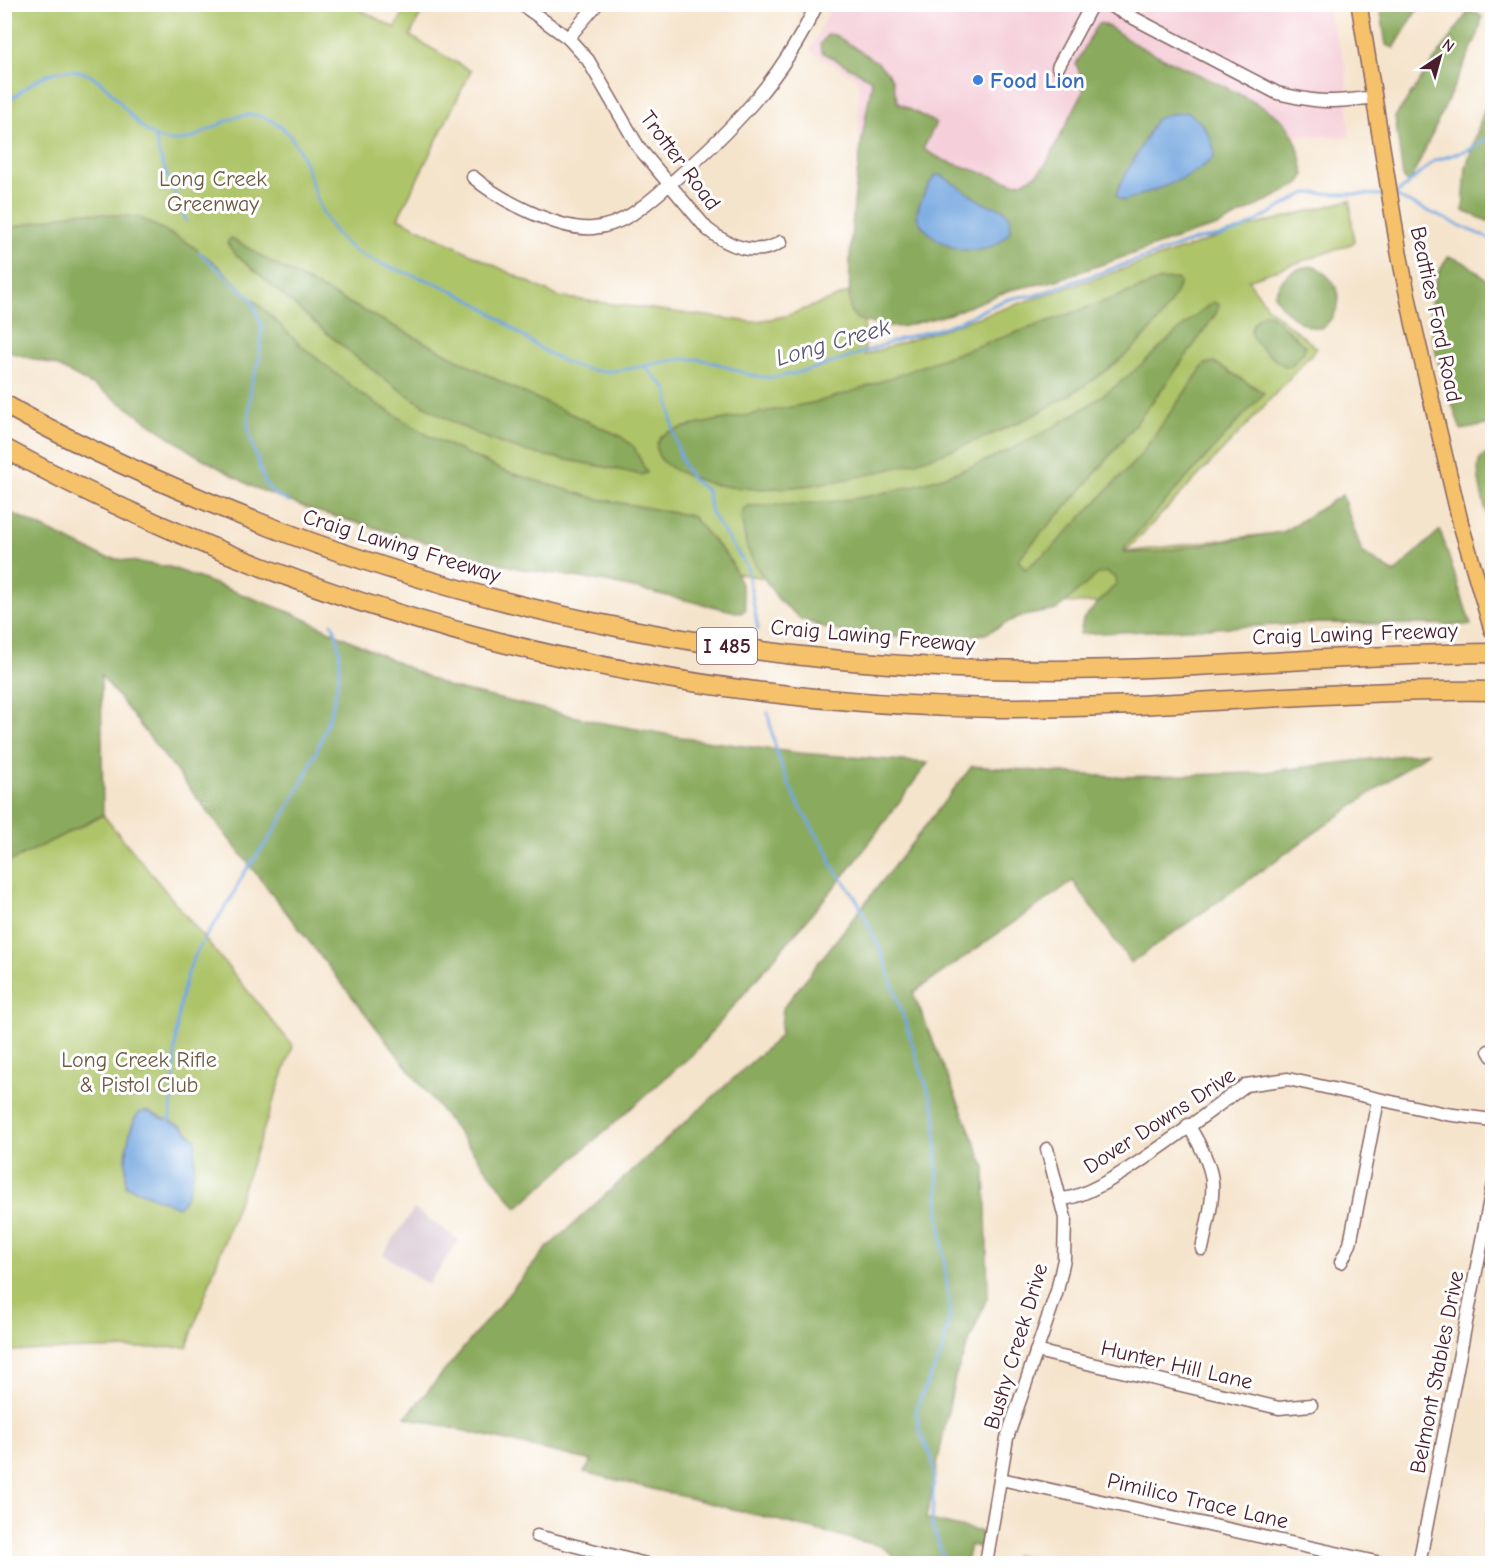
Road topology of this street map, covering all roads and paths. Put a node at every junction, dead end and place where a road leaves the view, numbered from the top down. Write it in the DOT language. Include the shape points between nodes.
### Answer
graph roads {
  1 [pos="521,4"];
  2 [pos="597,4"];
  3 [pos="817,4"];
  4 [pos="1092,4"];
  5 [pos="1107,4"];
  6 [pos="1359,4"];
  7 [pos="568,38"];
  8 [pos="1058,67"];
  9 [pos="1375,97"];
  10 [pos="473,177"];
  11 [pos="669,184"];
  12 [pos="781,242"];
  13 [pos="4,404"];
  14 [pos="4,448"];
  15 [pos="1492,630"];
  16 [pos="1492,653"];
  17 [pos="1492,691"];
  18 [pos="1378,1100"];
  19 [pos="1492,1120"];
  20 [pos="1188,1125"];
  21 [pos="1047,1149"];
  22 [pos="1492,1189"];
  23 [pos="1061,1199"];
  24 [pos="1490,1224"];
  25 [pos="1488,1244"];
  26 [pos="1202,1249"];
  27 [pos="1341,1262"];
  28 [pos="1036,1351"];
  29 [pos="1311,1405"];
  30 [pos="1001,1479"];
  31 [pos="537,1536"];
  32 [pos="987,1557"];
  33 [pos="646,1563"];
  34 [pos="1385,1563"];
  35 [pos="1419,1563"];
  1 -- 7 [label="street, Trotter Road"];
  2 -- 7 [label="street"];
  3 -- 11 [label="street" via="769,87 729,132"];
  4 -- 8 [label="street"];
  5 -- 9 [label="street" via="1277,93 1329,104"];
  6 -- 9 [label="main road, Beatties Ford Road"];
  7 -- 11 [label="street, Trotter Road" via="588,60 639,148"];
  9 -- 15 [label="main road, Beatties Ford Road" via="1413,322 1461,525"];
  10 -- 11 [label="street" via="530,211 583,228 624,220"];
  11 -- 12 [label="street, Trotter Road" via="707,229 728,243 752,250"];
  13 -- 16 [label="highway, Craig Lawing Freeway / I 485" via="177,489 345,555 546,613 701,643 884,663 1056,670 1408,653"];
  14 -- 17 [label="highway, I 485" via="143,517 361,601 509,644 680,678 820,698 1000,708"];
  18 -- 19 [label="street, Dover Downs Drive"];
  18 -- 20 [label="street, Dover Downs Drive" via="1288,1079 1260,1082 1246,1085"];
  18 -- 27 [label="street" via="1350,1244"];
  20 -- 23 [label="street, Dover Downs Drive" via="1117,1177 1071,1199"];
  20 -- 26 [label="street" via="1206,1153 1213,1174"];
  21 -- 23 [label="street, Bushy Creek Drive"];
  22 -- 24 [label="street, Belmont Stables Drive"];
  23 -- 28 [label="street, Bushy Creek Drive" via="1065,1218 1064,1259"];
  24 -- 25 [label="street, Belmont Stables Drive"];
  25 -- 35 [label="street, Belmont Stables Drive"];
  28 -- 29 [label="street, Hunter Hill Lane" via="1279,1408"];
  28 -- 30 [label="street, Bushy Creek Drive" via="1007,1438"];
  30 -- 32 [label="street, Bushy Creek Drive"];
  30 -- 34 [label="street, Pimilico Trace Lane"];
  31 -- 33 [label="street"];
}
